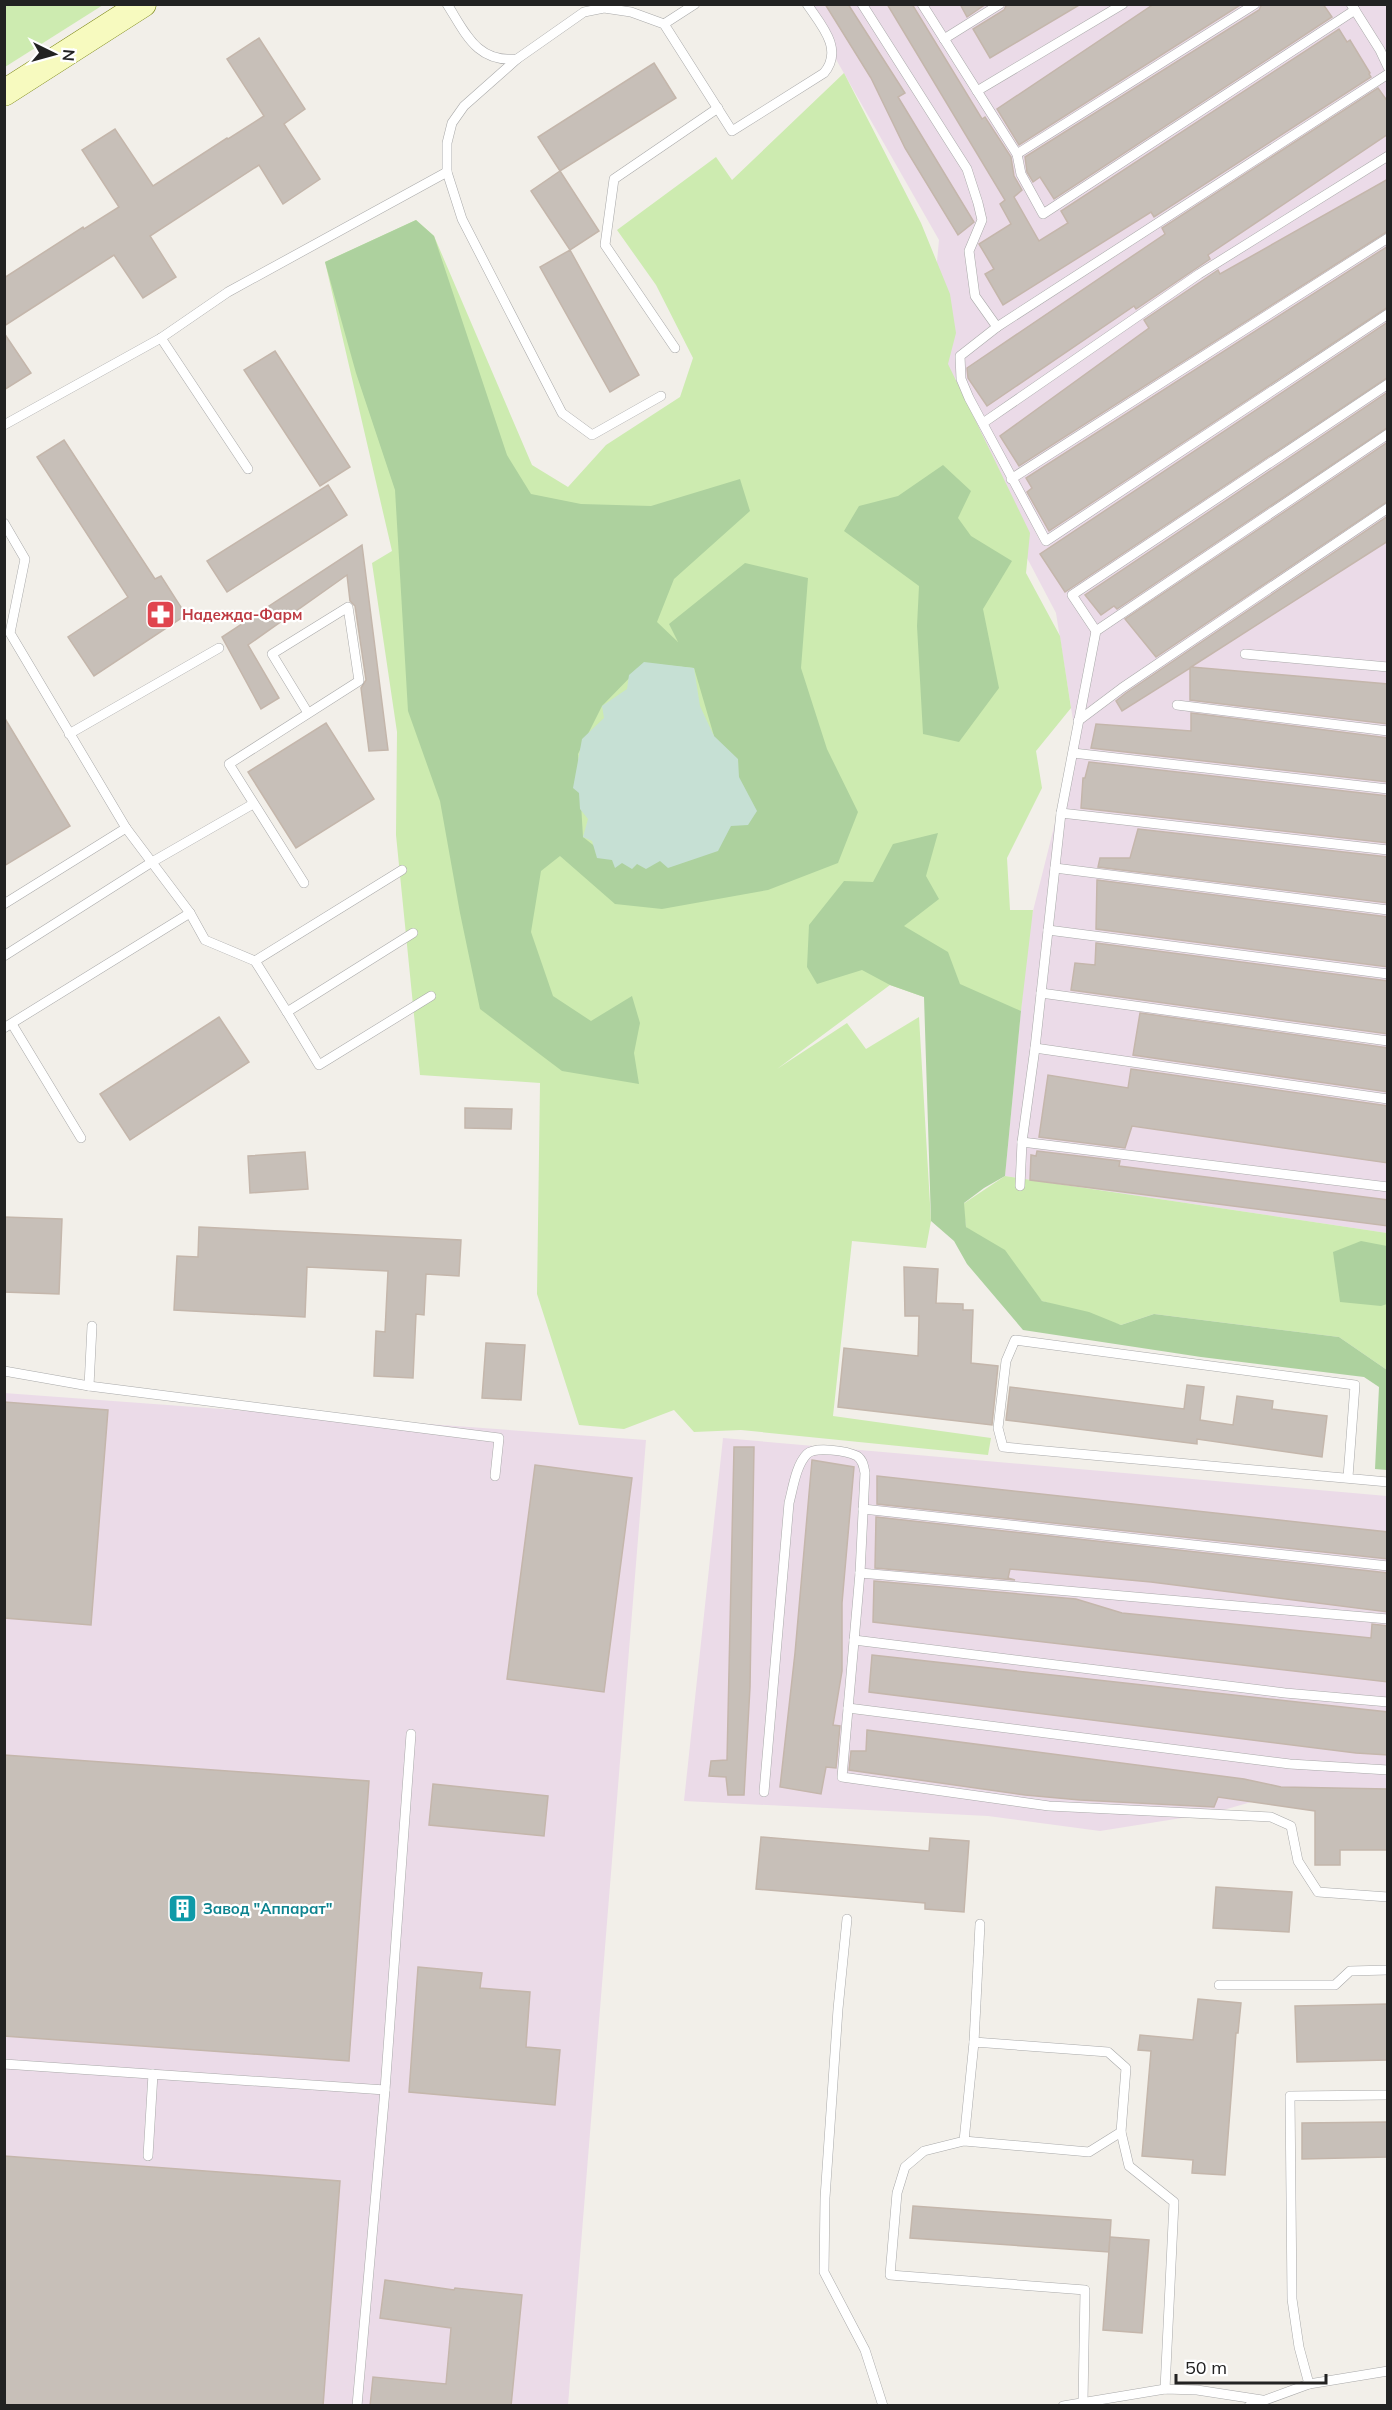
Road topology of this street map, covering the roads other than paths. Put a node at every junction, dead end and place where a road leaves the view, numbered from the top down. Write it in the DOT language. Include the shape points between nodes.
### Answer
graph roads {
  1 [pos="143,4"];
  2 [pos="447,4"];
  3 [pos="695,4"];
  4 [pos="807,4"];
  5 [pos="862,4"];
  6 [pos="922,4"];
  7 [pos="1000,4"];
  8 [pos="1123,4"];
  9 [pos="1255,4"];
  10 [pos="604,6"];
  11 [pos="1353,7"];
  12 [pos="664,24"];
  13 [pos="944,39"];
  14 [pos="517,59"];
  15 [pos="1388,67"];
  16 [pos="1388,74"];
  17 [pos="977,91"];
  18 [pos="4,93"];
  19 [pos="718,108"];
  20 [pos="1017,154"];
  21 [pos="1388,156"];
  22 [pos="447,172"];
  23 [pos="1388,238"];
  24 [pos="1388,314"];
  25 [pos="997,327"];
  26 [pos="162,338"];
  27 [pos="675,348"];
  28 [pos="1388,384"];
  29 [pos="661,396"];
  30 [pos="983,423"];
  31 [pos="4,425"];
  32 [pos="1388,434"];
  33 [pos="248,469"];
  34 [pos="1011,479"];
  35 [pos="1388,508"];
  36 [pos="4,523"];
  37 [pos="1096,632"];
  38 [pos="219,648"];
  39 [pos="1245,654"];
  40 [pos="1388,667"];
  41 [pos="1177,705"];
  42 [pos="308,713"];
  43 [pos="1078,721"];
  44 [pos="1388,731"];
  45 [pos="69,734"];
  46 [pos="1073,753"];
  47 [pos="1388,789"];
  48 [pos="253,804"];
  49 [pos="1061,813"];
  50 [pos="126,828"];
  51 [pos="1388,850"];
  52 [pos="152,862"];
  53 [pos="1055,868"];
  54 [pos="402,870"];
  55 [pos="304,883"];
  56 [pos="4,904"];
  57 [pos="1388,910"];
  58 [pos="190,913"];
  59 [pos="1048,930"];
  60 [pos="413,933"];
  61 [pos="4,956"];
  62 [pos="255,961"];
  63 [pos="1388,974"];
  64 [pos="1041,993"];
  65 [pos="431,996"];
  66 [pos="286,1012"];
  67 [pos="8,1026"];
  68 [pos="1388,1041"];
  69 [pos="1035,1048"];
  70 [pos="1388,1099"];
  71 [pos="81,1138"];
  72 [pos="1022,1142"];
  73 [pos="1020,1186"];
  74 [pos="1388,1187"];
  75 [pos="92,1326"];
  76 [pos="4,1371"];
  77 [pos="89,1386"];
  78 [pos="495,1476"];
  79 [pos="1348,1477"];
  80 [pos="1388,1482"];
  81 [pos="864,1509"];
  82 [pos="1388,1566"];
  83 [pos="860,1573"];
  84 [pos="1388,1619"];
  85 [pos="854,1640"];
  86 [pos="1388,1702"];
  87 [pos="848,1708"];
  88 [pos="411,1734"];
  89 [pos="1388,1770"];
  90 [pos="764,1792"];
  91 [pos="1388,1897"];
  92 [pos="847,1919"];
  93 [pos="980,1924"];
  94 [pos="1388,1970"];
  95 [pos="1219,1985"];
  96 [pos="974,2042"];
  97 [pos="4,2064"];
  98 [pos="153,2074"];
  99 [pos="385,2090"];
  100 [pos="1388,2095"];
  101 [pos="1121,2132"];
  102 [pos="964,2141"];
  103 [pos="148,2156"];
  104 [pos="1388,2371"];
  105 [pos="1309,2384"];
  106 [pos="1165,2389"];
  107 [pos="1262,2400"];
  108 [pos="1083,2402"];
  109 [pos="357,2406"];
  110 [pos="883,2406"];
  111 [pos="1063,2406"];
  112 [pos="1249,2406"];
  1 -- 18 [label="main road"];
  2 -- 14 [label="lane" via="470,41 483,53 495,59"];
  3 -- 12 [label="lane"];
  4 -- 19 [label="lane" via="831,40 831,60 824,73 732,131"];
  5 -- 25 [label="lane" via="967,169 982,220 969,251 975,296"];
  6 -- 13 [label="lane"];
  7 -- 13 [label="lane"];
  8 -- 17 [label="lane"];
  9 -- 20 [label="lane"];
  10 -- 12 [label="lane"];
  10 -- 14 [label="lane" via="584,12"];
  11 -- 15 [label="lane"];
  11 -- 20 [label="lane" via="1043,214 1021,174"];
  12 -- 19 [label="lane"];
  13 -- 17 [label="lane"];
  14 -- 22 [label="lane" via="464,106 452,123"];
  16 -- 25 [label="lane"];
  17 -- 20 [label="lane"];
  19 -- 27 [label="lane" via="614,179 605,245"];
  21 -- 30 [label="lane" via="1199,274"];
  22 -- 26 [label="lane" via="228,292"];
  22 -- 29 [label="lane" via="462,219 562,413 592,435"];
  23 -- 34 [label="lane"];
  24 -- 34 [label="lane" via="1046,541"];
  25 -- 30 [label="lane" via="960,356 961,379"];
  26 -- 31 [label="lane"];
  26 -- 33 [label="lane"];
  28 -- 37 [label="lane" via="1072,595"];
  30 -- 34 [label="lane"];
  32 -- 37 [label="lane"];
  35 -- 43 [label="lane"];
  36 -- 45 [label="lane" via="25,559 10,633"];
  37 -- 43 [label="lane"];
  38 -- 45 [label="lane"];
  39 -- 40 [label="lane"];
  41 -- 44 [label="lane"];
  42 -- 42 [label="lane" via="359,681 348,608 272,654"];
  42 -- 48 [label="lane" via="229,764"];
  43 -- 46 [label="lane"];
  45 -- 50 [label="lane"];
  46 -- 47 [label="lane"];
  46 -- 49 [label="lane"];
  48 -- 52 [label="lane"];
  48 -- 55 [label="lane"];
  49 -- 51 [label="lane"];
  49 -- 53 [label="lane"];
  50 -- 52 [label="lane"];
  50 -- 56 [label="lane"];
  52 -- 58 [label="lane"];
  52 -- 61 [label="lane"];
  53 -- 57 [label="lane"];
  53 -- 59 [label="lane"];
  54 -- 62 [label="lane"];
  58 -- 62 [label="lane" via="205,940"];
  58 -- 67 [label="lane"];
  59 -- 63 [label="lane"];
  59 -- 64 [label="lane"];
  60 -- 66 [label="lane"];
  62 -- 66 [label="lane"];
  64 -- 68 [label="lane"];
  64 -- 69 [label="lane"];
  65 -- 66 [label="lane" via="319,1065"];
  67 -- 71 [label="lane"];
  69 -- 70 [label="lane"];
  69 -- 72 [label="lane"];
  72 -- 73 [label="lane"];
  72 -- 74 [label="lane"];
  75 -- 77 [label="lane"];
  76 -- 77 [label="lane"];
  77 -- 78 [label="lane" via="499,1438"];
  79 -- 79 [label="lane" via="1355,1385 1015,1340 1006,1361 998,1428 1003,1447"];
  79 -- 80 [label="lane"];
  81 -- 82 [label="lane"];
  81 -- 83 [label="lane"];
  81 -- 90 [label="lane" via="865,1473 858,1456 820,1449 812,1450 801,1461 789,1503"];
  83 -- 84 [label="lane"];
  83 -- 85 [label="lane"];
  85 -- 86 [label="lane" via="1284,1693"];
  85 -- 87 [label="lane"];
  87 -- 89 [label="lane" via="1290,1764"];
  87 -- 91 [label="lane" via="842,1777 1049,1806 1271,1817 1291,1826 1298,1861 1318,1892"];
  88 -- 99 [label="lane"];
  92 -- 110 [label="lane" via="825,2187 824,2272 865,2350"];
  93 -- 96 [label="lane"];
  94 -- 95 [label="lane" via="1350,1971 1335,1985"];
  96 -- 101 [label="lane" via="1108,2052 1126,2068"];
  96 -- 102 [label="lane"];
  97 -- 98 [label="lane"];
  98 -- 99 [label="lane"];
  98 -- 103 [label="lane"];
  99 -- 109 [label="lane"];
  100 -- 105 [label="lane" via="1290,2096 1292,2299"];
  101 -- 102 [label="lane" via="1089,2152"];
  101 -- 106 [label="lane" via="1129,2166 1174,2202"];
  102 -- 108 [label="lane" via="924,2151 905,2167 897,2193 890,2275 1084,2290"];
  104 -- 105 [label="lane"];
  105 -- 107 [label="lane"];
  106 -- 107 [label="lane"];
  106 -- 108 [label="lane"];
  107 -- 112 [label="lane"];
  108 -- 111 [label="lane"];
}
